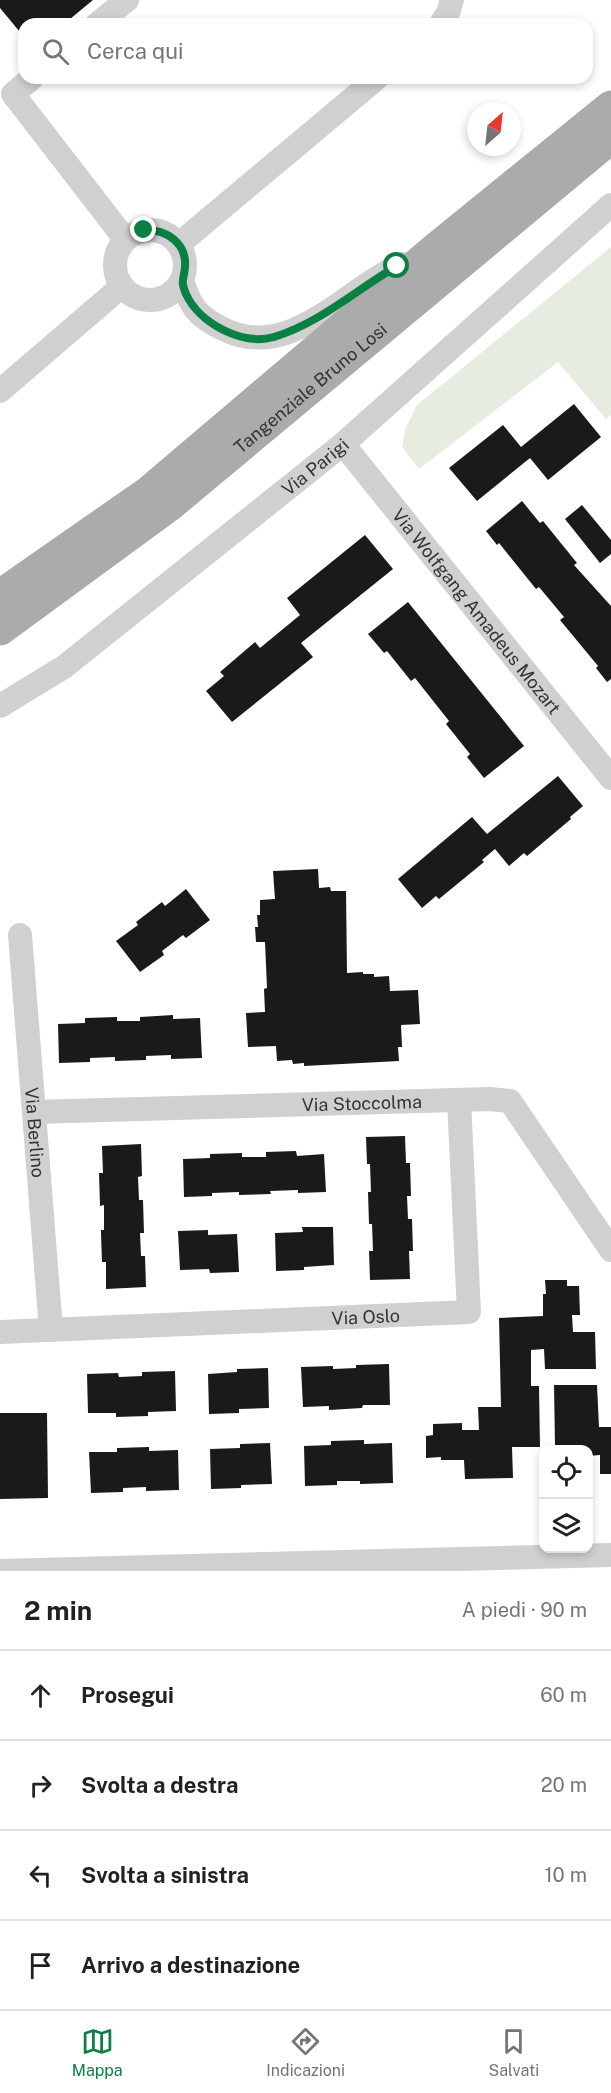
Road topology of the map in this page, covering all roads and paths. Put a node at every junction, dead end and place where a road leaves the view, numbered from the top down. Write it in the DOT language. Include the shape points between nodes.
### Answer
graph roads {
  1 [pos="127,0"];
  2 [pos="452,0"];
  3 [pos="104,18"];
  4 [pos="445,18"];
  5 [pos="25,84"];
  6 [pos="370,84"];
  7 [pos="7,100"];
  8 [pos="611,107"];
  9 [pos="611,137"];
  10 [pos="611,205"];
  11 [pos="126,239"];
  12 [pos="179,244"];
  13 [pos="437,248"];
  14 [pos="182,280"];
  15 [pos="121,287"];
  16 [pos="0,391"];
  17 [pos="343,444"];
  18 [pos="0,596"];
  19 [pos="0,629"];
  20 [pos="0,706"];
  21 [pos="611,778"];
  22 [pos="20,935"];
  23 [pos="459,1100"];
  24 [pos="34,1112"];
  25 [pos="603,1219"];
  26 [pos="611,1250"];
  27 [pos="51,1330"];
  28 [pos="0,1332"];
  29 [pos="611,1555"];
  30 [pos="462,1565"];
  31 [pos="0,1571"];
  1 -- 3 [label="street"];
  2 -- 4 [label="street"];
  5 -- 7 [label="street"];
  6 -- 12 [label="street"];
  7 -- 11 [label="street"];
  8 -- 13 [label="main road, Tangenziale Bruno Losi"];
  9 -- 19 [label="main road, Tangenziale Bruno Losi" via="168,506"];
  10 -- 17 [label="street, Via Parigi"];
  11 -- 12 [label="street" via="134,232 154,229"];
  11 -- 15 [label="street" via="115,256 116,277"];
  12 -- 14 [label="street" via="185,266"];
  13 -- 14 [label="street" via="397,266 297,328 271,338 230,333 202,318 186,295"];
  13 -- 18 [label="main road, Tangenziale Bruno Losi" via="148,493"];
  14 -- 15 [label="street" via="160,299 139,299"];
  15 -- 16 [label="street"];
  17 -- 20 [label="street, Via Parigi" via="64,667"];
  17 -- 21 [label="street, Via Wolfgang Amadeus Mozart"];
  22 -- 24 [label="street, Via Berlino"];
  23 -- 24 [label="street, Via Stoccolma"];
  23 -- 25 [label="street, Via Stoccolma" via="510,1101"];
  23 -- 27 [label="street, Via Oslo" via="469,1312"];
  24 -- 27 [label="street, Via Berlino"];
  25 -- 26 [label="street, Via Stoccolma"];
  27 -- 28 [label="street"];
  29 -- 30 [label="street"];
  30 -- 31 [label="street"];
}
